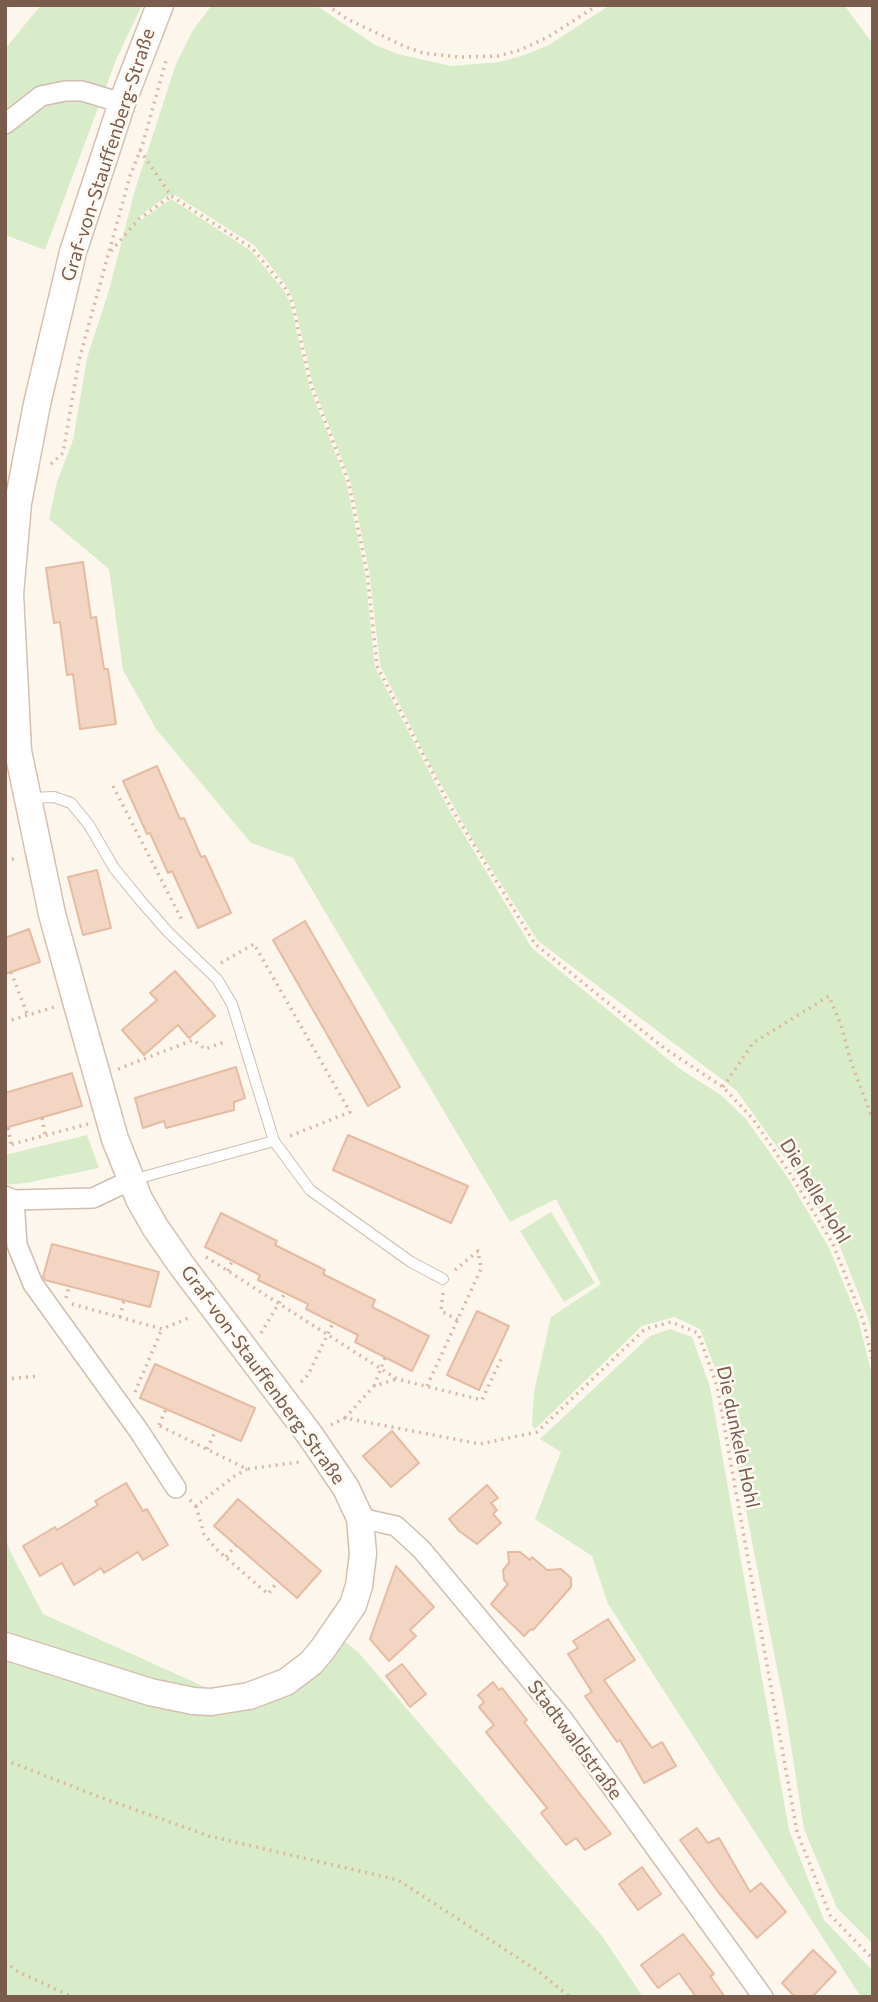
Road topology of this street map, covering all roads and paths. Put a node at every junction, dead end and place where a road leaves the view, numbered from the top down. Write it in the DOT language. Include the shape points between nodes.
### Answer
graph roads {
  1 [pos="160,5"];
  2 [pos="327,5"];
  3 [pos="598,5"];
  4 [pos="170,45"];
  5 [pos="122,103"];
  6 [pos="5,124"];
  7 [pos="140,150"];
  8 [pos="172,196"];
  9 [pos="110,252"];
  10 [pos="20,491"];
  11 [pos="9,681"];
  12 [pos="113,786"];
  13 [pos="26,798"];
  14 [pos="19,858"];
  15 [pos="5,861"];
  16 [pos="168,932"];
  17 [pos="221,963"];
  18 [pos="11,972"];
  19 [pos="55,1007"];
  20 [pos="28,1016"];
  21 [pos="5,1021"];
  22 [pos="242,1036"];
  23 [pos="98,1076"];
  24 [pos="723,1087"];
  25 [pos="42,1118"];
  26 [pos="109,1118"];
  27 [pos="873,1120"];
  28 [pos="8,1128"];
  29 [pos="296,1133"];
  30 [pos="46,1135"];
  31 [pos="274,1141"];
  32 [pos="11,1144"];
  33 [pos="5,1146"];
  34 [pos="131,1180"];
  35 [pos="10,1198"];
  36 [pos="232,1261"];
  37 [pos="182,1266"];
  38 [pos="228,1271"];
  39 [pos="443,1279"];
  40 [pos="285,1293"];
  41 [pos="41,1296"];
  42 [pos="124,1300"];
  43 [pos="280,1304"];
  44 [pos="213,1308"];
  45 [pos="120,1318"];
  46 [pos="458,1320"];
  47 [pos="333,1323"];
  48 [pos="162,1329"];
  49 [pos="327,1335"];
  50 [pos="244,1350"];
  51 [pos="503,1355"];
  52 [pos="385,1357"];
  53 [pos="873,1362"];
  54 [pos="381,1369"];
  55 [pos="40,1376"];
  56 [pos="5,1379"];
  57 [pos="397,1380"];
  58 [pos="374,1386"];
  59 [pos="427,1386"];
  60 [pos="283,1398"];
  61 [pos="166,1409"];
  62 [pos="126,1413"];
  63 [pos="345,1418"];
  64 [pos="159,1425"];
  65 [pos="216,1430"];
  66 [pos="310,1434"];
  67 [pos="207,1449"];
  68 [pos="326,1459"];
  69 [pos="247,1469"];
  70 [pos="176,1488"];
  71 [pos="196,1506"];
  72 [pos="360,1518"];
  73 [pos="236,1545"];
  74 [pos="226,1557"];
  75 [pos="278,1581"];
  76 [pos="5,1646"];
  77 [pos="5,1760"];
  78 [pos="873,1959"];
  79 [pos="5,1962"];
  80 [pos="72,1997"];
  81 [pos="570,1997"];
  82 [pos="763,1997"];
  1 -- 5 [label="street, Graf-von-Stauffenberg-Straße"];
  2 -- 3 [label="path" via="406,47 460,57 520,50"];
  4 -- 7 [label="path"];
  5 -- 6 [label="street" via="82,91 65,91 41,96"];
  5 -- 10 [label="street, Graf-von-Stauffenberg-Straße" via="73,252"];
  7 -- 8 [label="path"];
  7 -- 9 [label="path"];
  8 -- 9 [label="path" via="139,219"];
  8 -- 24 [label="path, Die helle Hohl" via="252,248 286,289 311,385 348,480 367,572 377,666 450,806 535,944 684,1063"];
  9 -- 10 [label="path" via="79,360 63,453"];
  10 -- 11 [label="street, Graf-von-Stauffenberg-Straße" via="10,594"];
  11 -- 13 [label="street, Graf-von-Stauffenberg-Straße"];
  12 -- 16 [label="path" via="185,927"];
  13 -- 16 [label="lane" via="54,797 71,803 114,868"];
  13 -- 23 [label="street, Graf-von-Stauffenberg-Straße" via="52,914"];
  14 -- 15 [label="path"];
  16 -- 22 [label="lane" via="217,979 232,1004"];
  17 -- 29 [label="path" via="254,944 351,1112"];
  18 -- 20 [label="path"];
  19 -- 20 [label="path"];
  20 -- 21 [label="path"];
  22 -- 23 [label="path" via="205,1049 193,1040"];
  22 -- 31 [label="lane"];
  23 -- 26 [label="street, Graf-von-Stauffenberg-Straße"];
  24 -- 27 [label="path" via="753,1043 829,996"];
  24 -- 53 [label="path, Die helle Hohl" via="753,1119 833,1244 863,1320"];
  25 -- 30 [label="path"];
  26 -- 30 [label="path"];
  26 -- 34 [label="street, Graf-von-Stauffenberg-Straße"];
  28 -- 32 [label="path"];
  30 -- 32 [label="path"];
  31 -- 34 [label="lane"];
  31 -- 39 [label="lane" via="310,1190 411,1262"];
  32 -- 33 [label="path"];
  34 -- 35 [label="street" via="93,1198"];
  34 -- 37 [label="street, Graf-von-Stauffenberg-Straße"];
  35 -- 41 [label="street" via="17,1245"];
  36 -- 38 [label="path"];
  37 -- 38 [label="path" via="203,1255"];
  37 -- 44 [label="street, Graf-von-Stauffenberg-Straße"];
  38 -- 43 [label="path"];
  39 -- 46 [label="path" via="441,1311"];
  39 -- 46 [label="path" via="478,1251 481,1269"];
  40 -- 43 [label="path"];
  41 -- 45 [label="path"];
  41 -- 62 [label="street"];
  42 -- 45 [label="path"];
  43 -- 49 [label="path"];
  43 -- 50 [label="path" via="255,1342"];
  44 -- 48 [label="path"];
  44 -- 50 [label="street, Graf-von-Stauffenberg-Straße"];
  45 -- 48 [label="path"];
  46 -- 59 [label="path"];
  47 -- 49 [label="path"];
  48 -- 62 [label="path"];
  49 -- 54 [label="path"];
  49 -- 60 [label="path" via="307,1375"];
  50 -- 60 [label="street, Graf-von-Stauffenberg-Straße"];
  51 -- 59 [label="path" via="482,1400"];
  52 -- 54 [label="path"];
  54 -- 57 [label="path"];
  54 -- 58 [label="path"];
  55 -- 56 [label="path"];
  57 -- 58 [label="path"];
  57 -- 59 [label="path"];
  58 -- 63 [label="path"];
  60 -- 66 [label="street, Graf-von-Stauffenberg-Straße"];
  61 -- 64 [label="path"];
  62 -- 64 [label="path"];
  62 -- 70 [label="street"];
  63 -- 66 [label="path"];
  63 -- 78 [label="path, Die dunkele Hohl" via="480,1444 537,1432 645,1329 671,1322 698,1333 717,1386 797,1832 830,1916"];
  64 -- 67 [label="path"];
  65 -- 67 [label="path"];
  66 -- 68 [label="street, Graf-von-Stauffenberg-Straße"];
  67 -- 69 [label="path"];
  68 -- 69 [label="path"];
  68 -- 72 [label="street, Graf-von-Stauffenberg-Straße"];
  69 -- 71 [label="path"];
  70 -- 71 [label="path"];
  71 -- 74 [label="path" via="204,1534"];
  72 -- 76 [label="street, Graf-von-Stauffenberg-Straße" via="363,1554 353,1605 311,1663 272,1689 232,1699 193,1701"];
  72 -- 82 [label="street, Stadtwaldstraße" via="396,1526 422,1550 562,1718"];
  73 -- 74 [label="path"];
  74 -- 75 [label="path" via="268,1594"];
  77 -- 81 [label="path" via="209,1836 398,1880"];
  79 -- 80 [label="path"];
}
